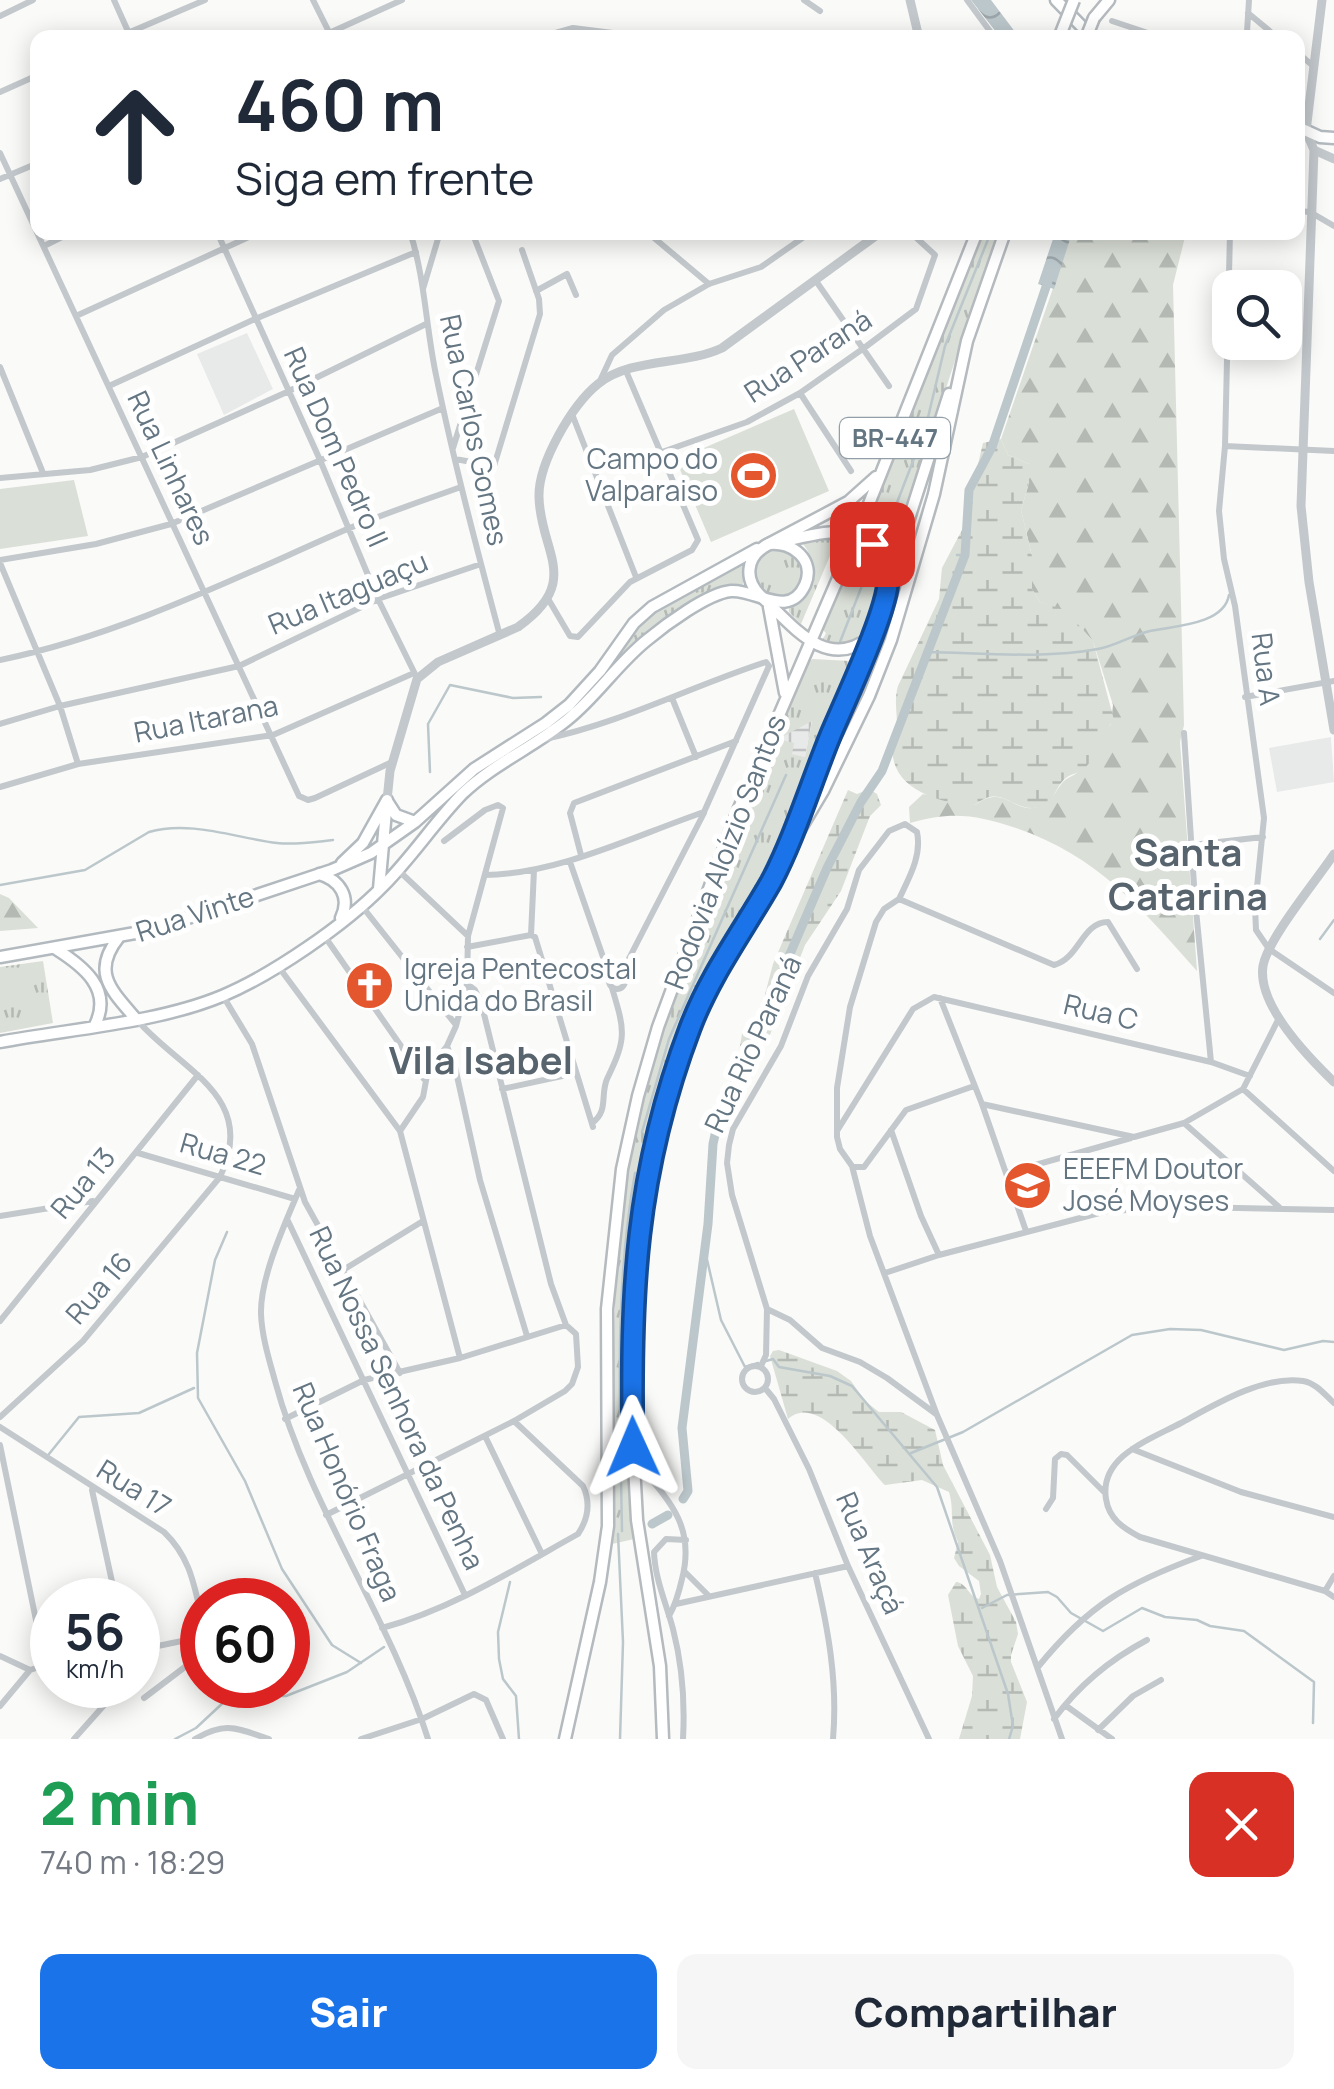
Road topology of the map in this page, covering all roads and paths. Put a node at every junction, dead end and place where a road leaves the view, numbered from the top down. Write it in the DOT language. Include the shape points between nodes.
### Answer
graph roads {
  1 [pos="33,0"];
  2 [pos="114,0"];
  3 [pos="206,0"];
  4 [pos="313,0"];
  5 [pos="402,0"];
  6 [pos="804,0"];
  7 [pos="909,0"];
  8 [pos="967,0"];
  9 [pos="1056,0"];
  10 [pos="1074,0"];
  11 [pos="1249,0"];
  12 [pos="1322,0"];
  13 [pos="820,10"];
  14 [pos="1248,13"];
  15 [pos="0,16"];
  16 [pos="1112,22"];
  17 [pos="128,30"];
  18 [pos="141,30"];
  19 [pos="328,30"];
  20 [pos="341,30"];
  21 [pos="917,30"];
  22 [pos="989,30"];
  23 [pos="1062,30"];
  24 [pos="1083,30"];
  25 [pos="1137,30"];
  26 [pos="1247,30"];
  27 [pos="1268,30"];
  28 [pos="1305,59"];
  29 [pos="1312,65"];
  30 [pos="30,78"];
  31 [pos="0,92"];
  32 [pos="1305,110"];
  33 [pos="1305,130"];
  34 [pos="1334,130"];
  35 [pos="1305,134"];
  36 [pos="1334,138"];
  37 [pos="1314,150"];
  38 [pos="0,153"];
  39 [pos="1334,159"];
  40 [pos="30,167"];
  41 [pos="11,176"];
  42 [pos="0,178"];
  43 [pos="1305,212"];
  44 [pos="1310,212"];
  45 [pos="30,216"];
  46 [pos="1334,226"];
  47 [pos="41,240"];
  48 [pos="56,240"];
  49 [pos="220,240"];
  50 [pos="242,240"];
  51 [pos="412,240"];
  52 [pos="438,240"];
  53 [pos="475,240"];
  54 [pos="657,240"];
  55 [pos="800,240"];
  56 [pos="870,240"];
  57 [pos="919,240"];
  58 [pos="974,240"];
  59 [pos="1003,240"];
  60 [pos="1230,240"];
  61 [pos="44,246"];
  62 [pos="224,248"];
  63 [pos="522,250"];
  64 [pos="416,252"];
  65 [pos="816,281"];
  66 [pos="709,284"];
  67 [pos="423,290"];
  68 [pos="536,291"];
  69 [pos="576,295"];
  70 [pos="76,316"];
  71 [pos="255,319"];
  72 [pos="426,324"];
  73 [pos="967,341"];
  74 [pos="864,348"];
  75 [pos="607,364"];
  76 [pos="0,367"];
  77 [pos="626,371"];
  78 [pos="614,375"];
  79 [pos="599,382"];
  80 [pos="109,386"];
  81 [pos="889,386"];
  82 [pos="287,392"];
  83 [pos="800,393"];
  84 [pos="442,408"];
  85 [pos="572,414"];
  86 [pos="1226,446"];
  87 [pos="453,449"];
  88 [pos="1302,450"];
  89 [pos="1334,451"];
  90 [pos="662,452"];
  91 [pos="142,457"];
  92 [pos="455,459"];
  93 [pos="320,460"];
  94 [pos="883,468"];
  95 [pos="851,471"];
  96 [pos="44,473"];
  97 [pos="0,478"];
  98 [pos="461,487"];
  99 [pos="171,524"];
  100 [pos="349,529"];
  101 [pos="857,534"];
  102 [pos="770,545"];
  103 [pos="0,561"];
  104 [pos="480,564"];
  105 [pos="636,577"];
  106 [pos="888,584"];
  107 [pos="205,594"];
  108 [pos="547,597"];
  109 [pos="378,598"];
  110 [pos="763,598"];
  111 [pos="870,636"];
  112 [pos="500,637"];
  113 [pos="810,642"];
  114 [pos="38,652"];
  115 [pos="0,660"];
  116 [pos="239,666"];
  117 [pos="415,676"];
  118 [pos="1330,681"];
  119 [pos="786,696"];
  120 [pos="1245,697"];
  121 [pos="672,698"];
  122 [pos="60,706"];
  123 [pos="0,724"];
  124 [pos="1334,730"];
  125 [pos="1184,733"];
  126 [pos="273,735"];
  127 [pos="738,740"];
  128 [pos="539,741"];
  129 [pos="696,757"];
  130 [pos="392,762"];
  131 [pos="78,764"];
  132 [pos="0,787"];
  133 [pos="387,800"];
  134 [pos="704,812"];
  135 [pos="415,822"];
  136 [pos="1263,837"];
  137 [pos="444,841"];
  138 [pos="383,845"];
  139 [pos="1192,845"];
  140 [pos="1334,854"];
  141 [pos="581,855"];
  142 [pos="570,862"];
  143 [pos="332,870"];
  144 [pos="398,870"];
  145 [pos="534,870"];
  146 [pos="319,874"];
  147 [pos="485,875"];
  148 [pos="772,880"];
  149 [pos="379,890"];
  150 [pos="898,899"];
  151 [pos="361,905"];
  152 [pos="338,923"];
  153 [pos="323,934"];
  154 [pos="531,935"];
  155 [pos="468,936"];
  156 [pos="120,938"];
  157 [pos="467,947"];
  158 [pos="56,949"];
  159 [pos="1269,950"];
  160 [pos="0,957"];
  161 [pos="278,966"];
  162 [pos="1137,968"];
  163 [pos="621,974"];
  164 [pos="610,977"];
  165 [pos="467,984"];
  166 [pos="612,988"];
  167 [pos="1334,993"];
  168 [pos="223,996"];
  169 [pos="940,997"];
  170 [pos="1279,1018"];
  171 [pos="136,1019"];
  172 [pos="96,1025"];
  173 [pos="456,1026"];
  174 [pos="0,1042"];
  175 [pos="447,1046"];
  176 [pos="1211,1062"];
  177 [pos="576,1073"];
  178 [pos="198,1074"];
  179 [pos="1250,1076"];
  180 [pos="424,1080"];
  181 [pos="1334,1082"];
  182 [pos="974,1086"];
  183 [pos="502,1089"];
  184 [pos="1243,1089"];
  185 [pos="982,1104"];
  186 [pos="1184,1123"];
  187 [pos="890,1129"];
  188 [pos="400,1131"];
  189 [pos="836,1132"];
  190 [pos="1134,1137"];
  191 [pos="138,1153"];
  192 [pos="852,1166"];
  193 [pos="1334,1171"];
  194 [pos="1007,1173"];
  195 [pos="220,1177"];
  196 [pos="299,1190"];
  197 [pos="295,1199"];
  198 [pos="95,1200"];
  199 [pos="1279,1208"];
  200 [pos="1334,1210"];
  201 [pos="0,1216"];
  202 [pos="288,1220"];
  203 [pos="423,1222"];
  204 [pos="1026,1231"];
  205 [pos="939,1255"];
  206 [pos="343,1270"];
  207 [pos="885,1273"];
  208 [pos="767,1309"];
  209 [pos="0,1321"];
  210 [pos="566,1325"];
  211 [pos="526,1336"];
  212 [pos="460,1358"];
  213 [pos="760,1366"];
  214 [pos="400,1373"];
  215 [pos="364,1380"];
  216 [pos="764,1388"];
  217 [pos="1334,1403"];
  218 [pos="936,1415"];
  219 [pos="0,1417"];
  220 [pos="285,1419"];
  221 [pos="514,1421"];
  222 [pos="0,1427"];
  223 [pos="484,1436"];
  224 [pos="0,1444"];
  225 [pos="1132,1449"];
  226 [pos="634,1460"];
  227 [pos="406,1474"];
  228 [pos="92,1488"];
  229 [pos="1105,1492"];
  230 [pos="1046,1509"];
  231 [pos="326,1515"];
  232 [pos="1334,1517"];
  233 [pos="686,1540"];
  234 [pos="542,1554"];
  235 [pos="1201,1556"];
  236 [pos="848,1566"];
  237 [pos="684,1571"];
  238 [pos="815,1572"];
  239 [pos="1334,1576"];
  240 [pos="111,1578"];
  241 [pos="193,1578"];
  242 [pos="30,1579"];
  243 [pos="1325,1591"];
  244 [pos="466,1595"];
  245 [pos="708,1596"];
  246 [pos="1334,1598"];
  247 [pos="676,1604"];
  248 [pos="669,1616"];
  249 [pos="382,1628"];
  250 [pos="1146,1640"];
  251 [pos="0,1656"];
  252 [pos="1037,1668"];
  253 [pos="30,1670"];
  254 [pos="180,1671"];
  255 [pos="1161,1680"];
  256 [pos="160,1686"];
  257 [pos="1065,1705"];
  258 [pos="0,1706"];
  259 [pos="102,1708"];
  260 [pos="1054,1719"];
  261 [pos="422,1720"];
  262 [pos="1098,1730"];
  263 [pos="74,1739"];
  264 [pos="195,1739"];
  265 [pos="269,1739"];
  266 [pos="361,1739"];
  267 [pos="428,1739"];
  268 [pos="503,1739"];
  269 [pos="565,1739"];
  270 [pos="662,1739"];
  271 [pos="683,1739"];
  272 [pos="833,1739"];
  273 [pos="929,1739"];
  274 [pos="1062,1739"];
  275 [pos="1112,1739"];
  1 -- 15 [label="street"];
  2 -- 17 [label="street"];
  3 -- 18 [label="street"];
  4 -- 19 [label="street"];
  5 -- 20 [label="street"];
  6 -- 13 [label="street"];
  7 -- 21 [label="street"];
  8 -- 22 [label="street"];
  9 -- 24 [label="main road"];
  10 -- 23 [label="main road, bridge"];
  11 -- 14 [label="street"];
  12 -- 29 [label="street"];
  14 -- 26 [label="street"];
  14 -- 27 [label="street"];
  16 -- 25 [label="street"];
  28 -- 29 [label="street"];
  29 -- 32 [label="street"];
  30 -- 31 [label="street"];
  33 -- 36 [label="main road"];
  34 -- 36 [label="street"];
  35 -- 37 [label="street"];
  37 -- 39 [label="street"];
  37 -- 44 [label="street"];
  38 -- 41 [label="street, Rua Linhares"];
  40 -- 41 [label="street"];
  41 -- 42 [label="street"];
  41 -- 45 [label="street, Rua Linhares"];
  43 -- 44 [label="street"];
  44 -- 46 [label="street"];
  44 -- 88 [label="street"];
  47 -- 61 [label="street, Rua Linhares"];
  48 -- 61 [label="street"];
  49 -- 62 [label="street, Rua Dom Pedro II"];
  50 -- 62 [label="street"];
  51 -- 64 [label="street, Rua Carlos Gomes"];
  52 -- 67 [label="street"];
  53 -- 87 [label="street" via="499,301"];
  54 -- 66 [label="street"];
  55 -- 66 [label="street" via="761,268"];
  56 -- 65 [label="street"];
  57 -- 74 [label="street, Rua Paraná" via="936,255 916,310"];
  58 -- 94 [label="main road, Rodovia Aloízio Santos / BR-447"];
  59 -- 73 [label="main road, Rodovia Aloízio Santos / BR-447"];
  60 -- 86 [label="street, Rua A"];
  61 -- 70 [label="street, Rua Linhares"];
  62 -- 70 [label="street"];
  62 -- 71 [label="street, Rua Dom Pedro II"];
  63 -- 68 [label="street"];
  64 -- 67 [label="street, Rua Carlos Gomes"];
  64 -- 71 [label="street"];
  65 -- 74 [label="street"];
  65 -- 77 [label="street" via="711,353"];
  66 -- 75 [label="street" via="664,310"];
  67 -- 72 [label="street, Rua Carlos Gomes"];
  68 -- 69 [label="street" via="567,274"];
  68 -- 92 [label="street" via="540,314 494,466"];
  70 -- 80 [label="street, Rua Linhares"];
  71 -- 80 [label="street"];
  71 -- 82 [label="street, Rua Dom Pedro II"];
  72 -- 82 [label="street"];
  72 -- 84 [label="street, Rua Carlos Gomes"];
  73 -- 106 [label="main road"];
  73 -- 148 [label="main road, Rodovia Aloízio Santos / BR-447" via="934,494 890,640 824,791"];
  74 -- 81 [label="street"];
  74 -- 83 [label="street, Rua Paraná"];
  75 -- 78 [label="street"];
  75 -- 79 [label="street"];
  76 -- 96 [label="street"];
  77 -- 78 [label="street"];
  77 -- 90 [label="street"];
  78 -- 79 [label="street"];
  79 -- 85 [label="street"];
  80 -- 91 [label="street, Rua Linhares"];
  82 -- 91 [label="street"];
  82 -- 93 [label="street, Rua Dom Pedro II"];
  83 -- 90 [label="street, Rua Paraná" via="747,422"];
  83 -- 95 [label="street"];
  84 -- 87 [label="street, Rua Carlos Gomes"];
  84 -- 93 [label="street"];
  85 -- 105 [label="street"];
  85 -- 108 [label="street" via="539,482 555,566"];
  86 -- 88 [label="street"];
  86 -- 120 [label="street, Rua A" via="1219,511"];
  87 -- 92 [label="street, Rua Carlos Gomes"];
  88 -- 89 [label="street"];
  88 -- 118 [label="street" via="1304,537"];
  90 -- 105 [label="street" via="698,540 692,550"];
  91 -- 96 [label="street"];
  91 -- 99 [label="street, Rua Linhares"];
  92 -- 98 [label="street, Rua Carlos Gomes"];
  93 -- 99 [label="street"];
  93 -- 100 [label="street, Rua Dom Pedro II"];
  94 -- 101 [label="main road, Rodovia Aloízio Santos / BR-447"];
  94 -- 102 [label="main road" via="848,502"];
  96 -- 97 [label="street"];
  98 -- 100 [label="street"];
  98 -- 104 [label="street, Rua Carlos Gomes"];
  99 -- 103 [label="street"];
  99 -- 107 [label="street, Rua Linhares"];
  100 -- 107 [label="street"];
  100 -- 109 [label="street, Rua Dom Pedro II"];
  101 -- 102 [label="main road" via="833,530"];
  101 -- 106 [label="main road" via="878,550"];
  101 -- 113 [label="main road, Rodovia Aloízio Santos / BR-447"];
  102 -- 110 [label="main road" via="749,570"];
  102 -- 110 [label="main road" via="787,545 803,557 806,582 788,601"];
  102 -- 135 [label="main road, Rua Vinte" via="652,606 569,705 474,770"];
  103 -- 114 [label="street"];
  104 -- 109 [label="street, Rua Itaguaçu"];
  104 -- 112 [label="street, Rua Carlos Gomes"];
  105 -- 108 [label="street" via="578,638 570,636"];
  106 -- 111 [label="main road"];
  107 -- 114 [label="street"];
  107 -- 116 [label="street, Rua Linhares"];
  108 -- 112 [label="street" via="528,620"];
  109 -- 116 [label="street, Rua Itaguaçu"];
  109 -- 117 [label="street, Rua Dom Pedro II"];
  110 -- 113 [label="main road"];
  110 -- 119 [label="main road" via="774,618"];
  110 -- 128 [label="main road" via="720,593 666,626"];
  111 -- 113 [label="main road" via="841,650"];
  111 -- 148 [label="main road"];
  112 -- 117 [label="street"];
  113 -- 119 [label="main road, Rodovia Aloízio Santos / BR-447"];
  114 -- 115 [label="street"];
  114 -- 122 [label="street"];
  116 -- 122 [label="street, Rua Itaguaçu"];
  116 -- 126 [label="street, Rua Linhares"];
  117 -- 126 [label="street, Rua Itarana"];
  117 -- 130 [label="street"];
  118 -- 120 [label="street"];
  118 -- 124 [label="street"];
  119 -- 269 [label="main road, Rodovia Aloízio Santos / BR-447" via="658,1027 629,1132 607,1309 608,1526"];
  120 -- 136 [label="street, Rua A"];
  121 -- 127 [label="street" via="768,664"];
  121 -- 128 [label="street"];
  121 -- 129 [label="street"];
  122 -- 123 [label="street, Rua Itaguaçu"];
  122 -- 131 [label="street"];
  125 -- 139 [label="street"];
  126 -- 130 [label="street, Rua Linhares" via="303,799"];
  126 -- 131 [label="street, Rua Itarana"];
  127 -- 129 [label="street"];
  127 -- 134 [label="street"];
  128 -- 144 [label="main road" via="471,786"];
  129 -- 141 [label="street" via="574,803 570,812"];
  130 -- 133 [label="street"];
  131 -- 132 [label="street, Rua Itarana"];
  133 -- 135 [label="main road" via="396,816"];
  133 -- 138 [label="main road"];
  133 -- 143 [label="main road" via="363,843"];
  134 -- 141 [label="street"];
  134 -- 163 [label="street"];
  135 -- 138 [label="main road, Rua Vinte"];
  136 -- 139 [label="street"];
  136 -- 159 [label="street, Rua A" via="1256,930"];
  137 -- 147 [label="street" via="502,806"];
  138 -- 143 [label="main road, Rua Vinte"];
  138 -- 149 [label="main road"];
  139 -- 176 [label="street"];
  140 -- 159 [label="street"];
  141 -- 142 [label="street"];
  142 -- 145 [label="street"];
  142 -- 164 [label="street"];
  143 -- 146 [label="main road, Rua Vinte"];
  144 -- 149 [label="main road"];
  144 -- 155 [label="street"];
  145 -- 147 [label="street"];
  145 -- 154 [label="street"];
  146 -- 152 [label="main road" via="340,885 345,911"];
  146 -- 156 [label="main road, Rua Vinte"];
  147 -- 155 [label="street"];
  148 -- 226 [label="main road, Rodovia Aloízio Santos / BR-447" via="710,981 660,1121 632,1296"];
  149 -- 151 [label="main road"];
  150 -- 162 [label="street" via="1054,965 1068,960 1092,927 1108,922"];
  150 -- 189 [label="street" via="876,922 850,1006"];
  150 -- 208 [label="street, Rua Rio Paraná" via="919,842 914,829 900,825 859,870 781,1046 733,1129 727,1163 732,1195"];
  151 -- 152 [label="main road"];
  151 -- 173 [label="street"];
  152 -- 153 [label="main road"];
  153 -- 161 [label="main road"];
  153 -- 180 [label="street"];
  154 -- 157 [label="street"];
  154 -- 177 [label="street"];
  155 -- 157 [label="street"];
  156 -- 158 [label="main road, Rua Vinte"];
  156 -- 171 [label="main road" via="105,957 105,974"];
  157 -- 165 [label="street"];
  158 -- 160 [label="main road, Rua Vinte"];
  158 -- 172 [label="main road" via="83,967 98,988"];
  159 -- 167 [label="street"];
  159 -- 170 [label="street, Rua A" via="1262,978"];
  161 -- 168 [label="main road"];
  161 -- 188 [label="street"];
  163 -- 164 [label="street"];
  163 -- 166 [label="street" via="623,985"];
  164 -- 166 [label="street"];
  165 -- 173 [label="street"];
  165 -- 183 [label="street" via="481,1002"];
  166 -- 177 [label="street" via="624,1036 592,1125"];
  168 -- 171 [label="main road"];
  168 -- 196 [label="street" via="252,1044"];
  169 -- 176 [label="street, Rua C"];
  169 -- 182 [label="street"];
  169 -- 189 [label="street" via="912,1008"];
  170 -- 179 [label="street"];
  170 -- 181 [label="street, Rua A"];
  171 -- 172 [label="main road"];
  171 -- 178 [label="street"];
  172 -- 174 [label="main road"];
  173 -- 175 [label="street"];
  175 -- 180 [label="street"];
  175 -- 211 [label="street"];
  176 -- 179 [label="street, Rua C"];
  177 -- 183 [label="street"];
  178 -- 191 [label="street, Rua 13"];
  178 -- 195 [label="street" via="224,1107 231,1133"];
  179 -- 184 [label="street"];
  180 -- 188 [label="street" via="424,1097"];
  182 -- 185 [label="street"];
  182 -- 187 [label="street" via="906,1110"];
  183 -- 210 [label="street"];
  184 -- 186 [label="street"];
  184 -- 193 [label="street"];
  185 -- 190 [label="street"];
  185 -- 194 [label="street"];
  186 -- 190 [label="street"];
  186 -- 199 [label="street"];
  187 -- 192 [label="street" via="864,1167"];
  187 -- 205 [label="street"];
  188 -- 203 [label="street"];
  189 -- 192 [label="street"];
  190 -- 194 [label="street"];
  191 -- 195 [label="street, Rua 22"];
  191 -- 198 [label="street, Rua 13"];
  192 -- 207 [label="street"];
  194 -- 204 [label="street"];
  195 -- 197 [label="street, Rua 22"];
  195 -- 219 [label="street, Rua 16" via="83,1341"];
  196 -- 197 [label="street, Rua Honório Fraga"];
  196 -- 206 [label="street"];
  197 -- 202 [label="street, Rua Honório Fraga"];
  198 -- 201 [label="street"];
  198 -- 209 [label="street, Rua 13"];
  199 -- 200 [label="street"];
  199 -- 204 [label="street" via="1106,1211"];
  202 -- 215 [label="street, Rua Nossa Senhora da Penha"];
  202 -- 220 [label="street, Rua Honório Fraga" via="261,1311"];
  203 -- 206 [label="street"];
  203 -- 212 [label="street"];
  204 -- 205 [label="street"];
  205 -- 207 [label="street"];
  206 -- 214 [label="street"];
  207 -- 218 [label="street"];
  208 -- 213 [label="street"];
  208 -- 218 [label="street" via="822,1348 887,1378"];
  210 -- 211 [label="street"];
  210 -- 221 [label="street" via="576,1334 578,1350 572,1384"];
  211 -- 212 [label="street"];
  212 -- 214 [label="street"];
  213 -- 216 [label="street" via="768,1376"];
  213 -- 216 [label="street" via="748,1367 742,1378 753,1392"];
  214 -- 215 [label="street"];
  215 -- 220 [label="street"];
  215 -- 227 [label="street, Rua Nossa Senhora da Penha"];
  216 -- 236 [label="street, Rua Araçá" via="809,1468"];
  217 -- 225 [label="street" via="1304,1381 1262,1386"];
  218 -- 252 [label="street" via="1000,1560"];
  220 -- 231 [label="street, Rua Honório Fraga"];
  221 -- 223 [label="street"];
  221 -- 234 [label="street" via="583,1486 588,1508 578,1534"];
  222 -- 228 [label="street, Rua 17"];
  223 -- 227 [label="street"];
  223 -- 234 [label="street"];
  224 -- 242 [label="street"];
  225 -- 229 [label="street" via="1114,1465"];
  225 -- 232 [label="street" via="1241,1492"];
  226 -- 233 [label="street" via="678,1515"];
  226 -- 270 [label="main road, Rodovia Aloízio Santos / BR-447" via="660,1666"];
  227 -- 231 [label="street"];
  227 -- 244 [label="street, Rua Nossa Senhora da Penha"];
  228 -- 240 [label="street"];
  228 -- 241 [label="street, Rua 17" via="164,1532 180,1548"];
  229 -- 230 [label="street" via="1061,1454"];
  229 -- 235 [label="street" via="1110,1513 1126,1530"];
  231 -- 249 [label="street, Rua Honório Fraga"];
  233 -- 237 [label="street"];
  233 -- 248 [label="street" via="666,1539 654,1552"];
  234 -- 244 [label="street"];
  235 -- 243 [label="street"];
  235 -- 252 [label="street" via="1126,1586 1090,1610"];
  236 -- 238 [label="street"];
  236 -- 273 [label="street, Rua Araçá"];
  237 -- 245 [label="street"];
  237 -- 247 [label="street"];
  238 -- 245 [label="street"];
  238 -- 272 [label="street" via="830,1635"];
  239 -- 243 [label="street"];
  243 -- 246 [label="street"];
  244 -- 249 [label="street"];
  245 -- 247 [label="street"];
  247 -- 248 [label="street"];
  248 -- 271 [label="street" via="680,1668"];
  249 -- 261 [label="street, Rua Honório Fraga"];
  250 -- 257 [label="street" via="1102,1668"];
  251 -- 253 [label="street"];
  252 -- 260 [label="street"];
  253 -- 258 [label="street"];
  254 -- 256 [label="street"];
  255 -- 262 [label="street" via="1120,1706"];
  257 -- 260 [label="street"];
  257 -- 262 [label="street"];
  259 -- 263 [label="street"];
  260 -- 274 [label="street"];
  261 -- 266 [label="street"];
  261 -- 267 [label="street, Rua Honório Fraga"];
  261 -- 268 [label="street" via="481,1695"];
  262 -- 275 [label="street"];
  264 -- 265 [label="street" via="223,1726"];
}
